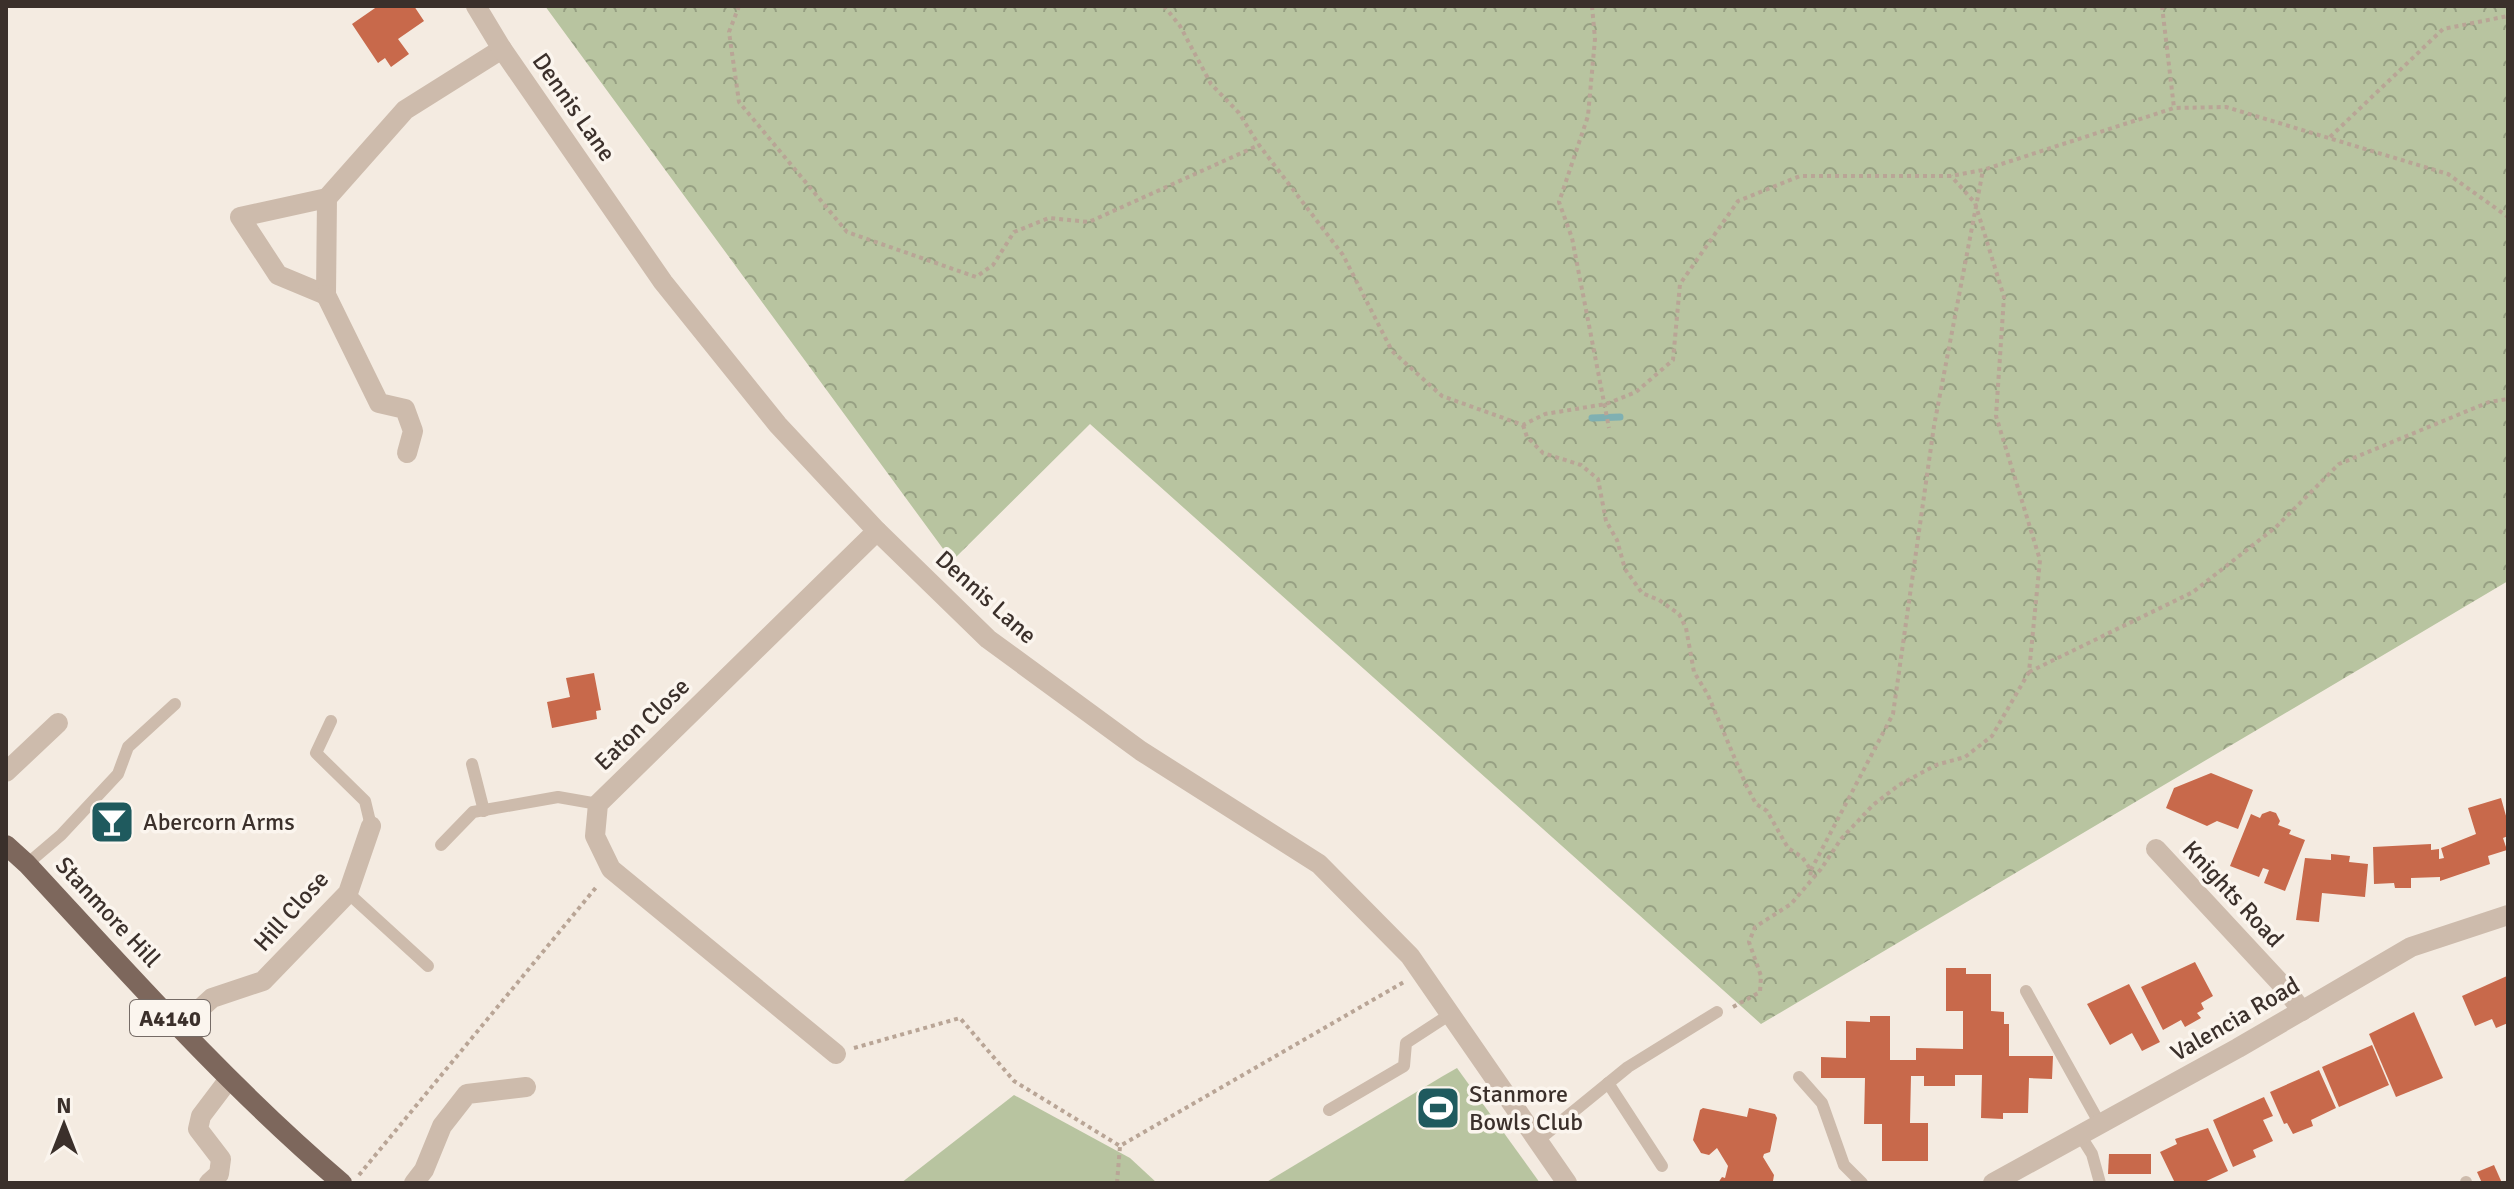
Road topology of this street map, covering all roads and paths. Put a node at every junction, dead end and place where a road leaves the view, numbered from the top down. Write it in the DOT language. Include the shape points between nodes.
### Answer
graph roads {
  1 [pos="476,6"];
  2 [pos="739,6"];
  3 [pos="1164,6"];
  4 [pos="1592,6"];
  5 [pos="2162,6"];
  6 [pos="2508,16"];
  7 [pos="502,49"];
  8 [pos="2174,108"];
  9 [pos="2330,137"];
  10 [pos="1259,145"];
  11 [pos="1983,170"];
  12 [pos="1951,176"];
  13 [pos="327,198"];
  14 [pos="1975,203"];
  15 [pos="2508,217"];
  16 [pos="326,295"];
  17 [pos="2508,399"];
  18 [pos="1606,404"];
  19 [pos="1523,425"];
  20 [pos="1609,428"];
  21 [pos="407,453"];
  22 [pos="877,531"];
  23 [pos="2029,672"];
  24 [pos="175,704"];
  25 [pos="331,721"];
  26 [pos="58,723"];
  27 [pos="472,764"];
  28 [pos="6,772"];
  29 [pos="598,804"];
  30 [pos="484,811"];
  31 [pos="371,826"];
  32 [pos="6,845"];
  33 [pos="441,845"];
  34 [pos="2156,849"];
  35 [pos="27,864"];
  36 [pos="611,869"];
  37 [pos="1811,870"];
  38 [pos="1810,881"];
  39 [pos="348,893"];
  40 [pos="2508,915"];
  41 [pos="428,966"];
  42 [pos="1420,973"];
  43 [pos="2026,991"];
  44 [pos="2302,1011"];
  45 [pos="1717,1012"];
  46 [pos="1449,1015"];
  47 [pos="179,1028"];
  48 [pos="836,1054"];
  49 [pos="1799,1077"];
  50 [pos="229,1079"];
  51 [pos="1608,1083"];
  52 [pos="526,1087"];
  53 [pos="1329,1110"];
  54 [pos="2100,1124"];
  55 [pos="2080,1135"];
  56 [pos="1536,1142"];
  57 [pos="1120,1146"];
  58 [pos="1662,1166"];
  59 [pos="209,1183"];
  60 [pos="342,1183"];
  61 [pos="353,1183"];
  62 [pos="414,1183"];
  63 [pos="1117,1183"];
  64 [pos="1567,1183"];
  65 [pos="1862,1183"];
  66 [pos="1993,1183"];
  67 [pos="2100,1183"];
  1 -- 7 [label="street, Dennis Lane"];
  2 -- 10 [label="path" via="729,32 739,102 847,232 976,277 993,265 1014,232 1049,218 1089,222"];
  3 -- 10 [label="path" via="1211,84 1239,113"];
  4 -- 18 [label="path" via="1595,39 1588,116 1559,202 1572,238"];
  5 -- 8 [label="path"];
  6 -- 9 [label="path" via="2443,29"];
  7 -- 13 [label="street" via="405,110"];
  7 -- 22 [label="street, Dennis Lane" via="663,282 778,425"];
  8 -- 9 [label="path" via="2226,107"];
  8 -- 11 [label="path"];
  9 -- 15 [label="path" via="2448,174"];
  10 -- 19 [label="path" via="1343,255 1392,351 1442,396"];
  11 -- 12 [label="path"];
  11 -- 14 [label="path"];
  12 -- 14 [label="path"];
  12 -- 18 [label="path" via="1800,176 1738,201 1680,284 1673,360 1636,392"];
  13 -- 16 [label="street"];
  13 -- 16 [label="street" via="240,217 278,275"];
  14 -- 23 [label="path" via="2004,297 1996,416 2040,560"];
  14 -- 37 [label="path" via="1934,426 1893,714"];
  16 -- 21 [label="street" via="379,403 405,409 413,431"];
  17 -- 23 [label="path" via="2489,402 2339,464 2276,527 2193,592"];
  18 -- 19 [label="path" via="1545,414"];
  18 -- 20 [label="path"];
  19 -- 37 [label="path" via="1543,453 1581,465 1598,479 1606,521 1625,569 1642,593 1679,614 1694,672 1746,785 1788,848"];
  22 -- 29 [label="street, Eaton Close"];
  22 -- 42 [label="street, Dennis Lane" via="988,639 1141,751 1319,864 1410,956"];
  23 -- 38 [label="path" via="1992,736 1965,757 1936,765 1873,805"];
  24 -- 35 [label="lane" via="128,747 118,774"];
  25 -- 31 [label="lane" via="316,753 365,801"];
  26 -- 28 [label="street"];
  27 -- 30 [label="lane"];
  29 -- 30 [label="lane" via="558,797"];
  29 -- 36 [label="street, Eaton Close" via="595,836"];
  30 -- 33 [label="lane" via="473,812"];
  31 -- 39 [label="street, Hill Close"];
  32 -- 35 [label="main road, Stanmore Hill / A4140"];
  34 -- 44 [label="street, Knights Road"];
  35 -- 47 [label="main road, Stanmore Hill / A4140"];
  36 -- 48 [label="street, Eaton Close"];
  36 -- 61 [label="path"];
  37 -- 38 [label="path"];
  38 -- 45 [label="path" via="1791,904 1755,927 1749,942 1761,976 1760,992"];
  39 -- 41 [label="lane"];
  39 -- 47 [label="street, Hill Close" via="263,981 212,998"];
  40 -- 44 [label="street, Valencia Road" via="2411,947"];
  42 -- 46 [label="street, Dennis Lane"];
  42 -- 57 [label="path"];
  43 -- 54 [label="lane"];
  44 -- 54 [label="street, Valencia Road"];
  45 -- 51 [label="lane"];
  46 -- 53 [label="lane" via="1406,1043 1404,1066"];
  46 -- 56 [label="street, Dennis Lane"];
  47 -- 50 [label="main road, Stanmore Hill / A4140"];
  48 -- 57 [label="path" via="960,1018 1014,1081"];
  49 -- 65 [label="lane" via="1822,1103 1844,1165"];
  50 -- 59 [label="street" via="201,1116 198,1129 221,1159 219,1174"];
  50 -- 60 [label="main road, Stanmore Hill / A4140"];
  51 -- 56 [label="lane"];
  51 -- 58 [label="lane"];
  52 -- 62 [label="street" via="467,1094 442,1126"];
  54 -- 55 [label="street, Valencia Road"];
  55 -- 66 [label="street, Valencia Road"];
  55 -- 67 [label="lane"];
  56 -- 64 [label="street, Dennis Lane"];
  57 -- 63 [label="path"];
}
